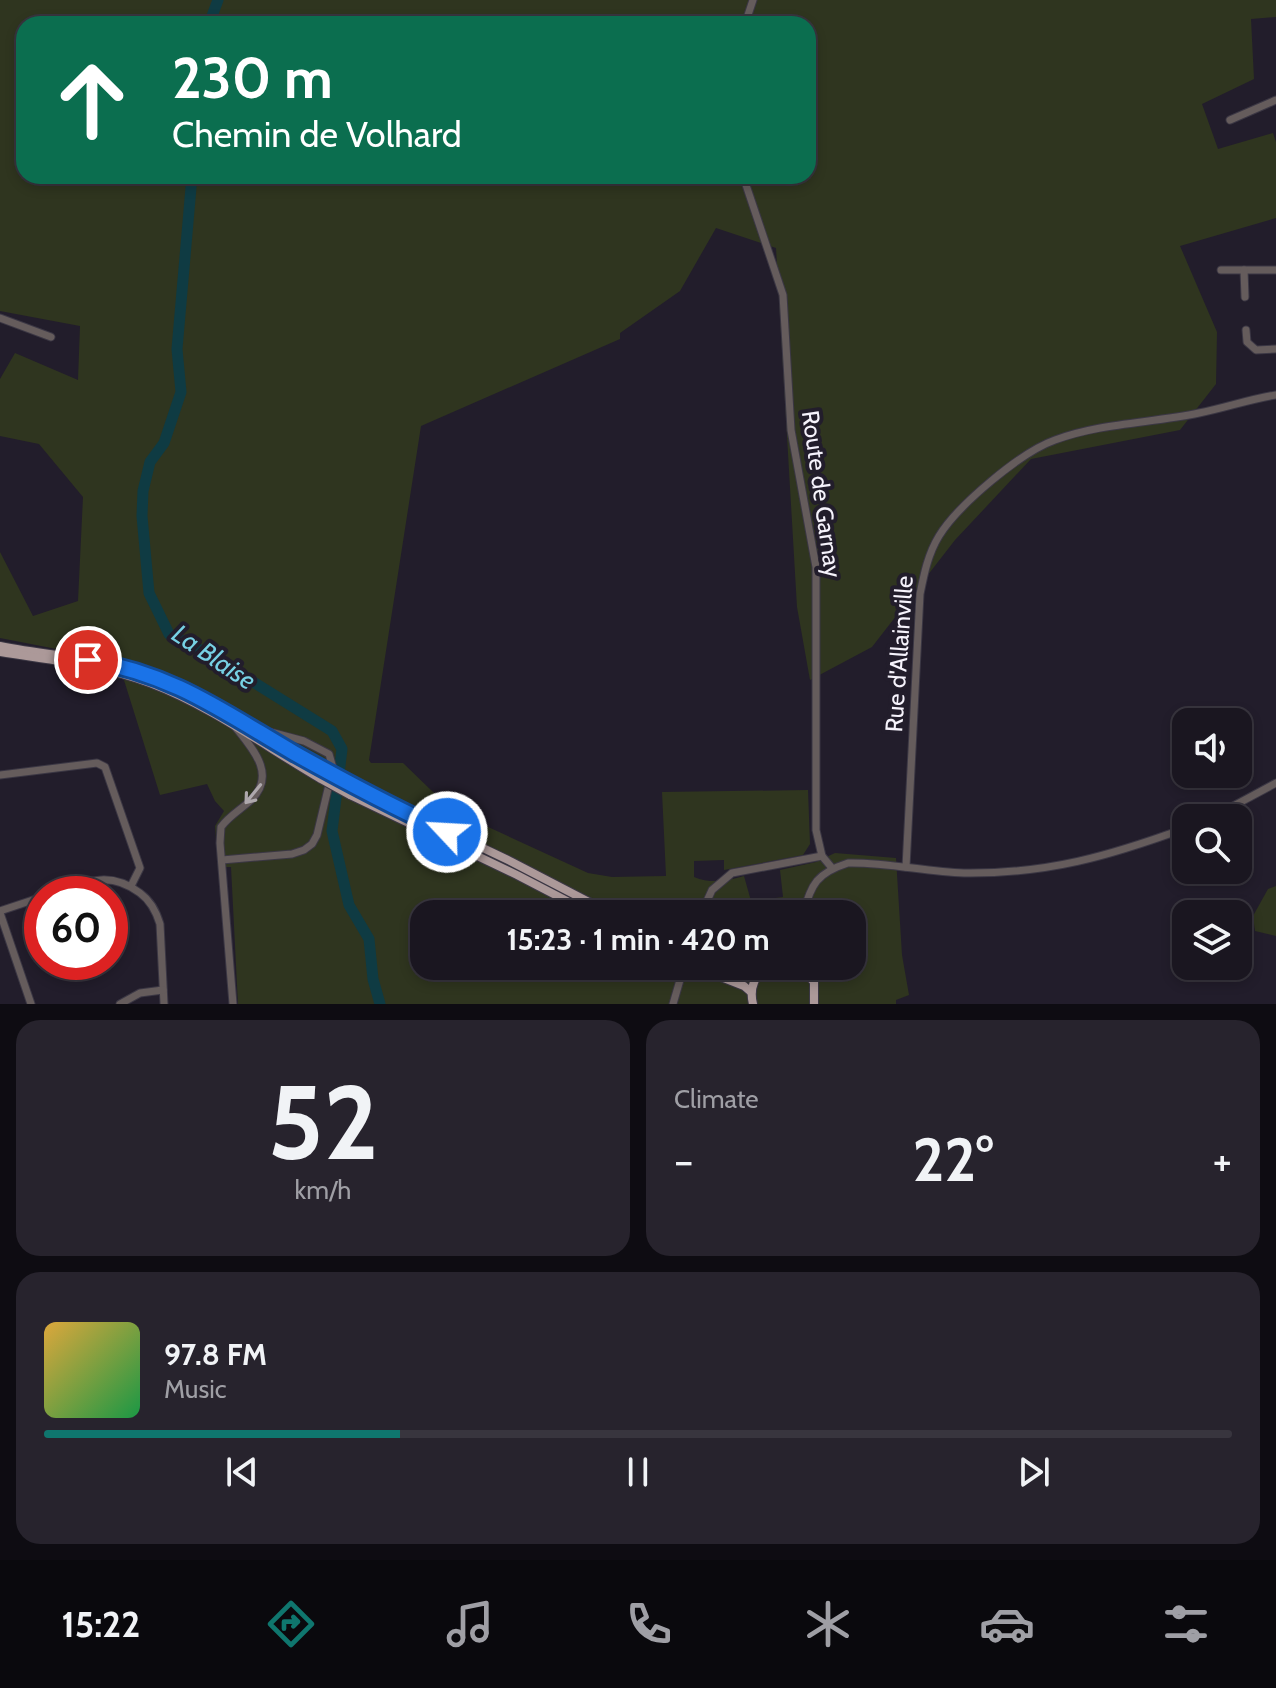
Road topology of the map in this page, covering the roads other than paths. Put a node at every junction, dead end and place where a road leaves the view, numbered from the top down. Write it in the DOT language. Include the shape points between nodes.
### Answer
graph roads {
  1 [pos="1276,100"];
  2 [pos="1230,120"];
  3 [pos="746,184"];
  4 [pos="1221,270"];
  5 [pos="1244,270"];
  6 [pos="1276,270"];
  7 [pos="1245,297"];
  8 [pos="0,318"];
  9 [pos="1246,330"];
  10 [pos="51,337"];
  11 [pos="1276,349"];
  12 [pos="1276,395"];
  13 [pos="0,646"];
  14 [pos="0,652"];
  15 [pos="252,727"];
  16 [pos="236,728"];
  17 [pos="322,774"];
  18 [pos="0,775"];
  19 [pos="1276,783"];
  20 [pos="350,790"];
  21 [pos="1237,804"];
  22 [pos="1172,833"];
  23 [pos="822,856"];
  24 [pos="222,860"];
  25 [pos="906,867"];
  26 [pos="832,868"];
  27 [pos="128,885"];
  28 [pos="131,886"];
  29 [pos="565,900"];
  30 [pos="585,900"];
  31 [pos="707,900"];
  32 [pos="807,900"];
  33 [pos="24,903"];
  34 [pos="0,912"];
  35 [pos="680,980"];
  36 [pos="728,980"];
  37 [pos="756,980"];
  38 [pos="812,980"];
  39 [pos="163,990"];
  40 [pos="751,992"];
  41 [pos="31,1004"];
  42 [pos="120,1004"];
  43 [pos="164,1004"];
  44 [pos="233,1004"];
  45 [pos="673,1004"];
  46 [pos="753,1004"];
  47 [pos="814,1004"];
  1 -- 2 [label="street"];
  3 -- 23 [label="street, Route de Garnay" via="783,295 791,430 816,567 816,830"];
  4 -- 5 [label="street"];
  5 -- 6 [label="street"];
  5 -- 7 [label="street"];
  8 -- 10 [label="street"];
  9 -- 11 [label="street" via="1247,342 1256,350"];
  12 -- 25 [label="street, Rue d'Allainville" via="1057,439 1018,459 955,515 926,564 920,594"];
  13 -- 15 [label="main road" via="148,673"];
  14 -- 16 [label="main road" via="150,683"];
  15 -- 17 [label="main road"];
  15 -- 24 [label="street" via="304,741 324,750 333,762 317,835 312,844 292,854"];
  16 -- 17 [label="main road"];
  16 -- 24 [label="street, one-way" via="256,752 263,782 252,800 221,827"];
  17 -- 20 [label="main road, bridge"];
  18 -- 28 [label="street" via="97,763 105,767 140,868"];
  19 -- 21 [label="street"];
  20 -- 29 [label="main road"];
  20 -- 30 [label="main road"];
  22 -- 25 [label="street" via="1070,865 963,873"];
  23 -- 26 [label="street"];
  23 -- 31 [label="street" via="732,873"];
  24 -- 44 [label="street"];
  25 -- 26 [label="street" via="848,863"];
  26 -- 32 [label="street" via="816,880"];
  27 -- 28 [label="street"];
  28 -- 39 [label="street" via="157,913"];
  33 -- 34 [label="street"];
  34 -- 41 [label="street"];
  35 -- 45 [label="street"];
  36 -- 40 [label="main road"];
  37 -- 40 [label="main road"];
  38 -- 47 [label="main road"];
  39 -- 42 [label="street" via="140,993"];
  39 -- 43 [label="street"];
  40 -- 46 [label="main road"];
}
